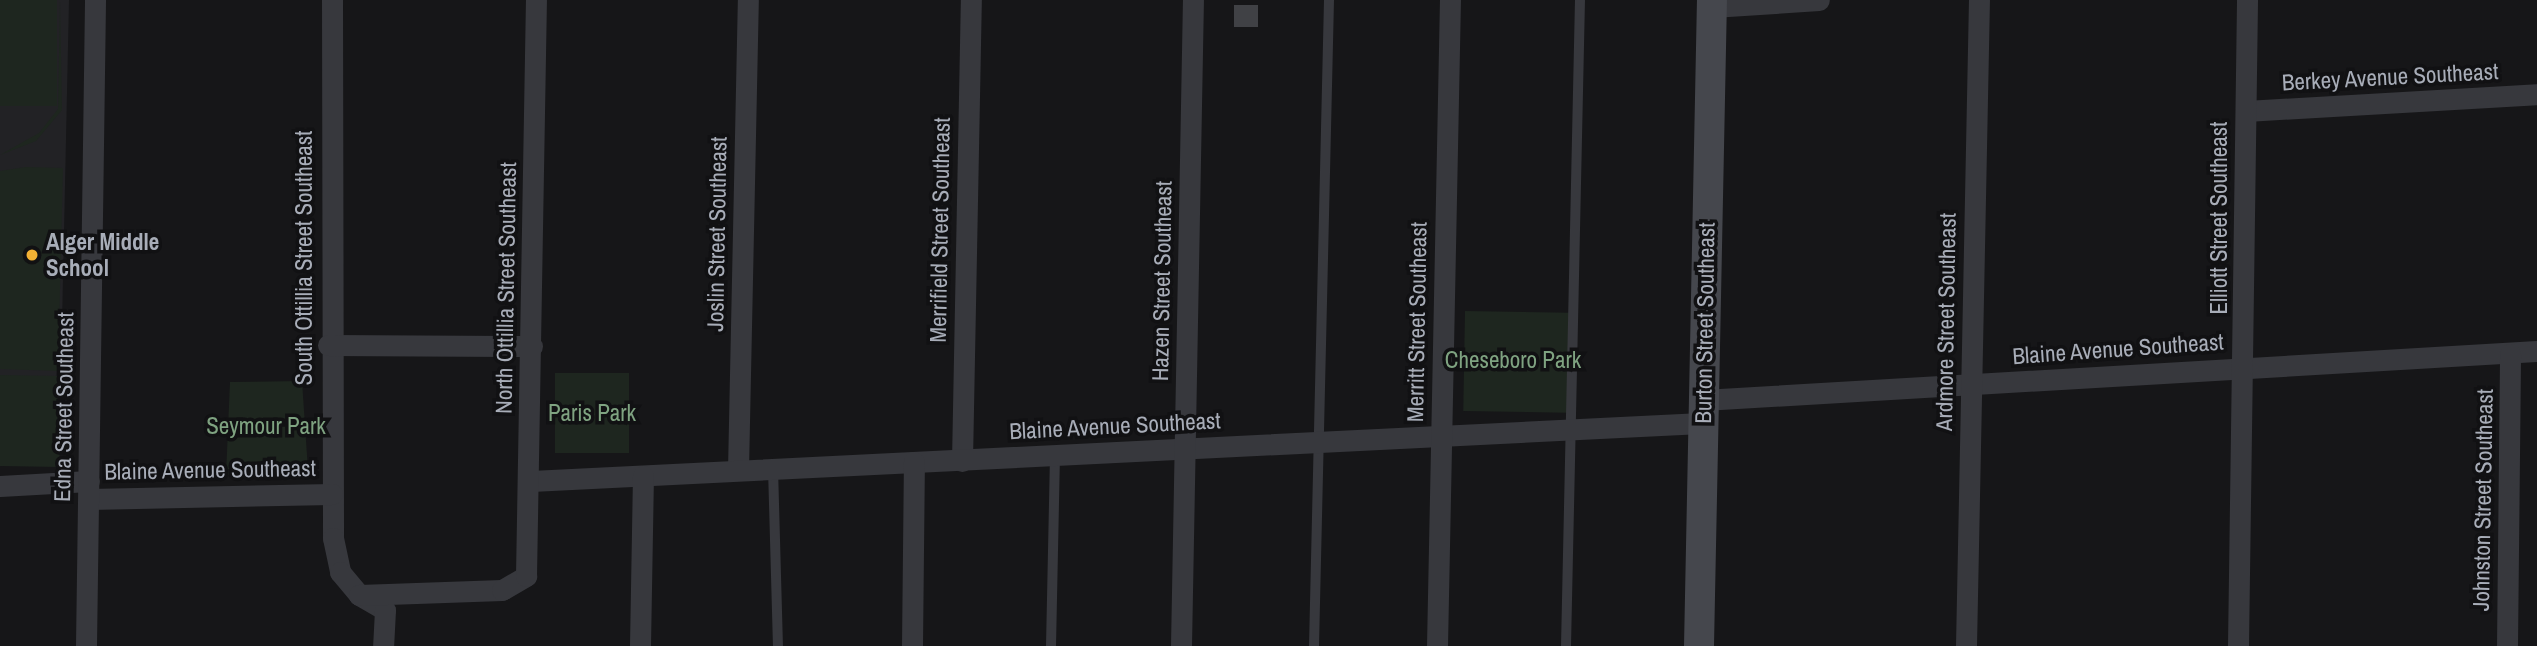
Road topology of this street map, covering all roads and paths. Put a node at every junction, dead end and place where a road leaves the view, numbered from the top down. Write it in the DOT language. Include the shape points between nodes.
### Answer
graph roads {
  1 [pos="95,0"];
  2 [pos="332,0"];
  3 [pos="536,0"];
  4 [pos="748,0"];
  5 [pos="971,0"];
  6 [pos="1193,0"];
  7 [pos="1329,0"];
  8 [pos="1450,0"];
  9 [pos="1580,0"];
  10 [pos="1819,0"];
  11 [pos="1979,0"];
  12 [pos="2247,0"];
  13 [pos="1712,3"];
  14 [pos="2537,94"];
  15 [pos="2246,111"];
  16 [pos="328,345"];
  17 [pos="532,345"];
  18 [pos="2537,351"];
  19 [pos="2510,354"];
  20 [pos="2245,368"];
  21 [pos="1970,385"];
  22 [pos="1702,411"];
  23 [pos="1571,429"];
  24 [pos="1441,435"];
  25 [pos="1318,441"];
  26 [pos="1186,447"];
  27 [pos="1055,455"];
  28 [pos="914,461"];
  29 [pos="962,461"];
  30 [pos="773,468"];
  31 [pos="738,470"];
  32 [pos="643,476"];
  33 [pos="531,481"];
  34 [pos="0,486"];
  35 [pos="89,490"];
  36 [pos="332,494"];
  37 [pos="359,595"];
  38 [pos="86,646"];
  39 [pos="383,646"];
  40 [pos="640,646"];
  41 [pos="778,646"];
  42 [pos="912,646"];
  43 [pos="1051,646"];
  44 [pos="1181,646"];
  45 [pos="1314,646"];
  46 [pos="1437,646"];
  47 [pos="1566,646"];
  48 [pos="1699,646"];
  49 [pos="1966,646"];
  50 [pos="2238,646"];
  51 [pos="2507,646"];
  1 -- 35 [label="street, Edna Street Southeast"];
  2 -- 16 [label="street, South Ottillia Street Southeast"];
  3 -- 17 [label="street, North Ottillia Street Southeast"];
  4 -- 31 [label="street, Joslin Street Southeast"];
  5 -- 29 [label="street, Merrifield Street Southeast"];
  6 -- 26 [label="street, Hazen Street Southeast"];
  7 -- 25 [label="lane"];
  8 -- 24 [label="street, Merritt Street Southeast"];
  9 -- 23 [label="lane"];
  10 -- 13 [label="street"];
  11 -- 21 [label="street, Ardmore Street Southeast"];
  12 -- 15 [label="street, Elliott Street Southeast"];
  13 -- 22 [label="main road, Burton Street Southeast"];
  14 -- 15 [label="street, Berkey Avenue Southeast"];
  15 -- 20 [label="street, Elliott Street Southeast"];
  16 -- 17 [label="street"];
  16 -- 36 [label="street, South Ottillia Street Southeast"];
  17 -- 33 [label="street, North Ottillia Street Southeast"];
  18 -- 19 [label="street, Blaine Avenue Southeast"];
  19 -- 20 [label="street, Blaine Avenue Southeast"];
  19 -- 51 [label="street, Johnston Street Southeast"];
  20 -- 21 [label="street, Blaine Avenue Southeast"];
  20 -- 50 [label="street, Elliott Street Southeast"];
  21 -- 22 [label="street, Blaine Avenue Southeast"];
  21 -- 49 [label="street, Ardmore Street Southeast"];
  22 -- 23 [label="street, Blaine Avenue Southeast"];
  22 -- 48 [label="main road, Burton Street Southeast"];
  23 -- 24 [label="street, Blaine Avenue Southeast"];
  23 -- 47 [label="lane"];
  24 -- 25 [label="street, Blaine Avenue Southeast"];
  24 -- 46 [label="street, Merritt Street Southeast"];
  25 -- 26 [label="street, Blaine Avenue Southeast"];
  25 -- 45 [label="lane"];
  26 -- 27 [label="street, Blaine Avenue Southeast"];
  26 -- 44 [label="street, Hazen Street Southeast"];
  27 -- 29 [label="street, Blaine Avenue Southeast"];
  27 -- 43 [label="lane"];
  28 -- 29 [label="street, Blaine Avenue Southeast"];
  28 -- 30 [label="street, Blaine Avenue Southeast"];
  28 -- 42 [label="street"];
  30 -- 31 [label="street, Blaine Avenue Southeast"];
  30 -- 41 [label="lane"];
  31 -- 32 [label="street, Blaine Avenue Southeast"];
  32 -- 33 [label="street, Blaine Avenue Southeast"];
  32 -- 40 [label="street"];
  33 -- 37 [label="street, North Ottillia Street Southeast" via="526,576 502,590"];
  34 -- 35 [label="street, Blaine Avenue Southeast"];
  35 -- 36 [label="street, Blaine Avenue Southeast"];
  35 -- 38 [label="street, Edna Street Southeast"];
  36 -- 37 [label="street, South Ottillia Street Southeast" via="336,558"];
  37 -- 39 [label="street" via="385,610"];
}
